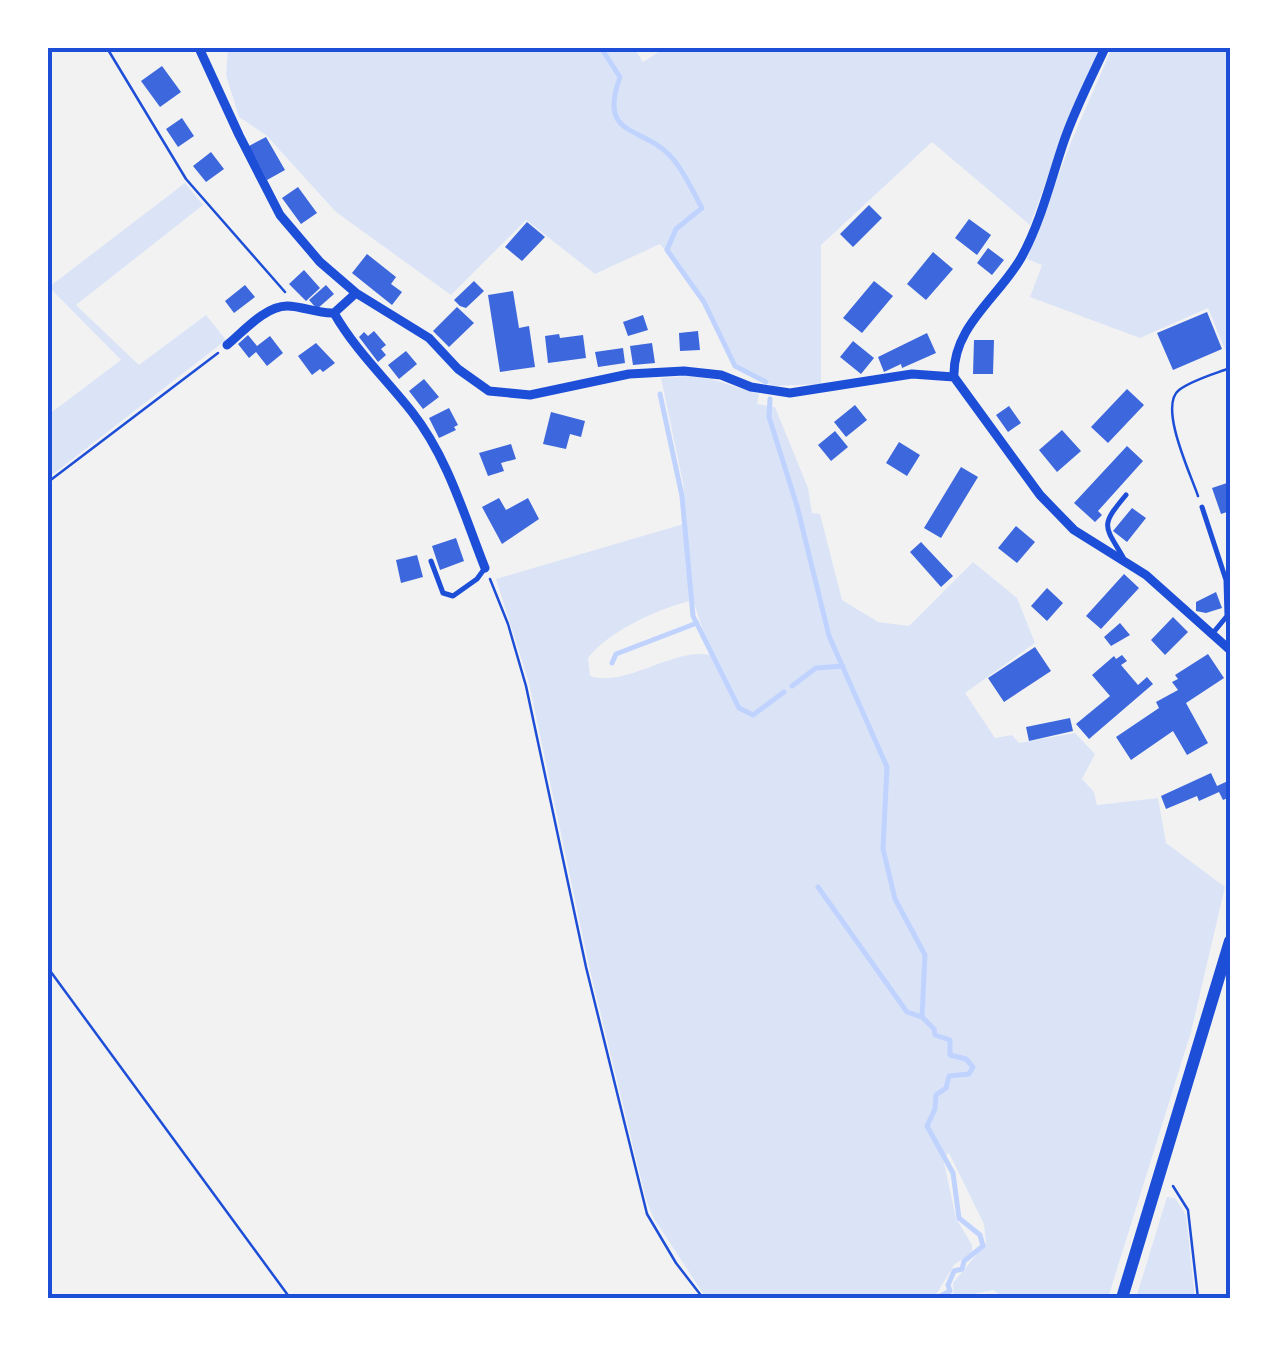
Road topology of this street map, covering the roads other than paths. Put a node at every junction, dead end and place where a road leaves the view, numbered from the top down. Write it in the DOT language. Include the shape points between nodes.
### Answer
graph roads {
  1 [pos="199,48"];
  2 [pos="1104,48"];
  3 [pos="356,293"];
  4 [pos="334,313"];
  5 [pos="227,346"];
  6 [pos="954,377"];
  7 [pos="1126,496"];
  8 [pos="1202,507"];
  9 [pos="1123,560"];
  10 [pos="430,562"];
  11 [pos="485,568"];
  12 [pos="1213,632"];
  13 [pos="1230,650"];
  14 [pos="1230,941"];
  15 [pos="1122,1298"];
  1 -- 3 [label="street" via="280,215"];
  2 -- 6 [label="street" via="1022,256 966,330"];
  3 -- 4 [label="street"];
  3 -- 6 [label="street" via="429,338 490,391 530,395 684,370 790,392 912,374"];
  4 -- 5 [label="street" via="273,308"];
  4 -- 11 [label="street" via="436,448"];
  6 -- 9 [label="street" via="1040,495 1074,530"];
  7 -- 9 [label="lane" via="1106,525"];
  8 -- 12 [label="lane" via="1226,580 1227,616"];
  9 -- 12 [label="street"];
  10 -- 11 [label="lane" via="444,593 453,596"];
  12 -- 13 [label="street"];
  14 -- 15 [label="main road"];
}
